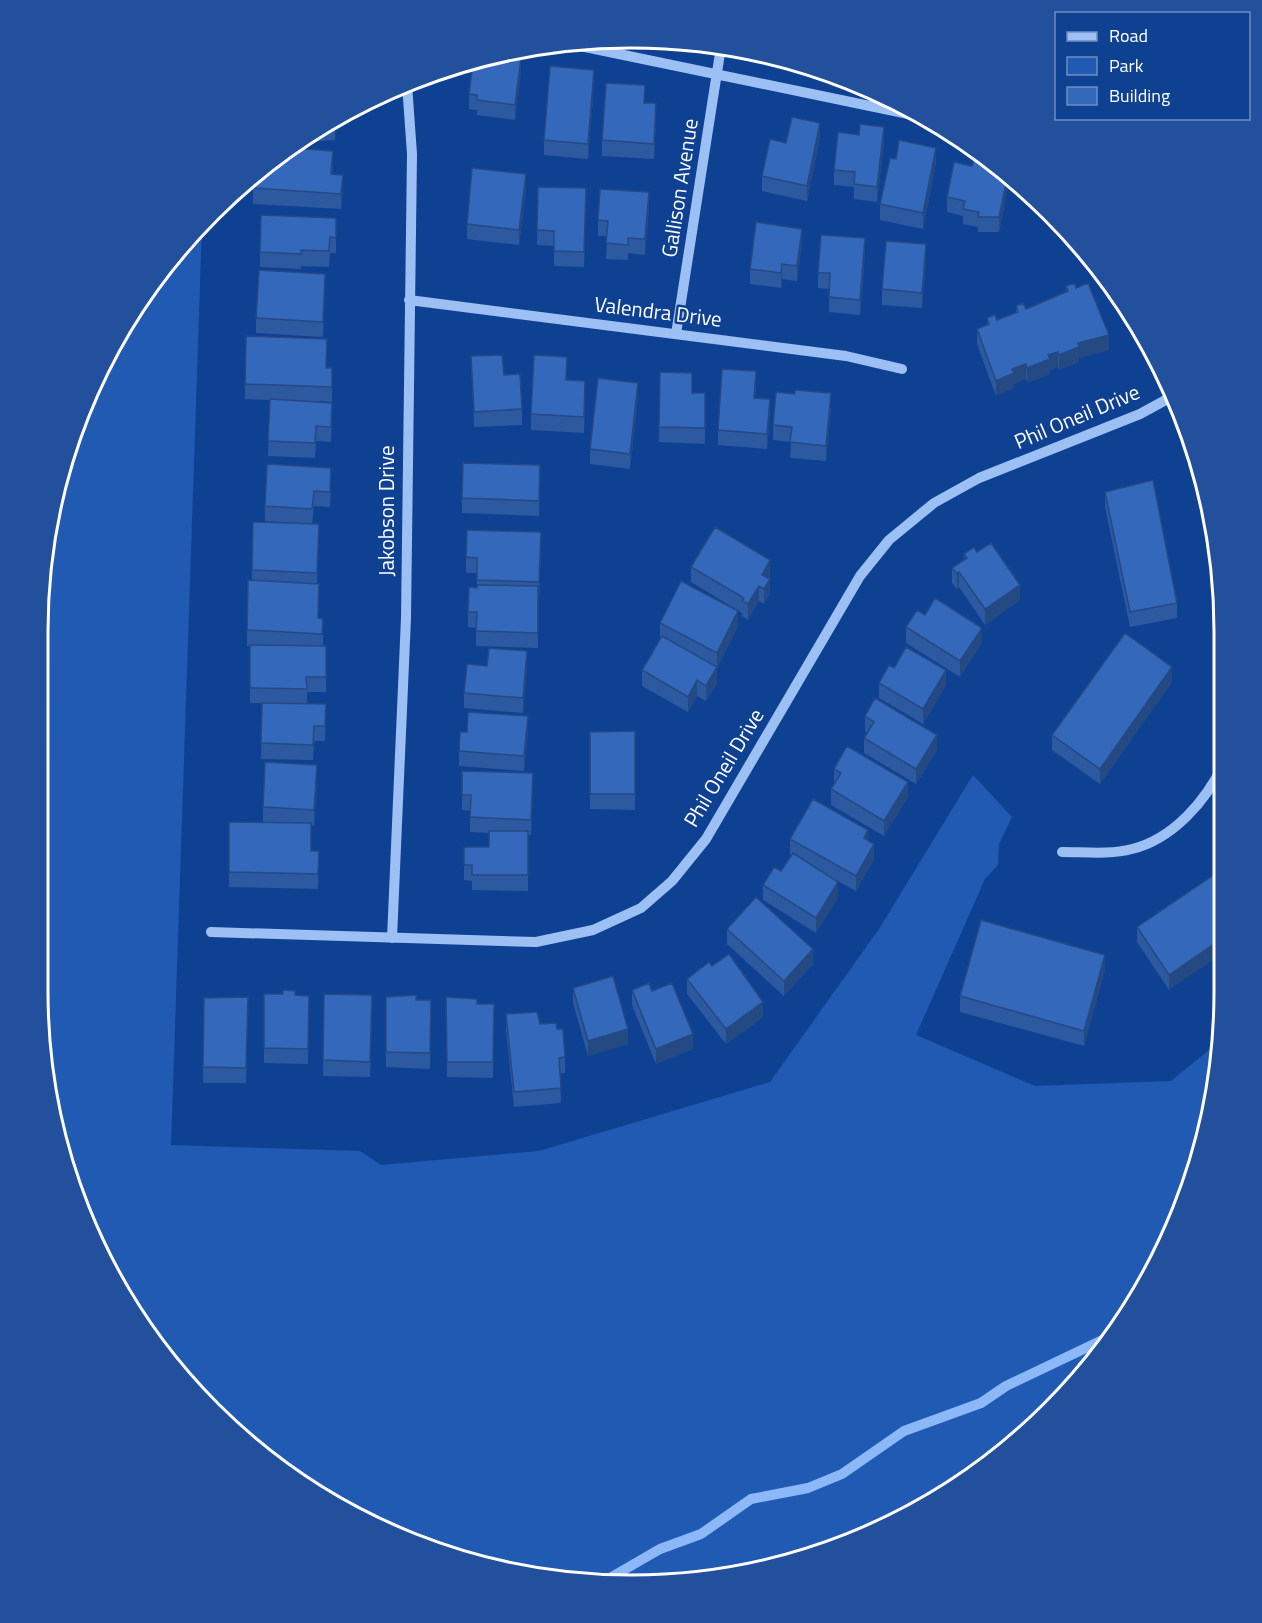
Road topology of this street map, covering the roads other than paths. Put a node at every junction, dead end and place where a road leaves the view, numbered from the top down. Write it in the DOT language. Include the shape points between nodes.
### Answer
graph roads {
  1 [pos="594,49"];
  2 [pos="720,55"];
  3 [pos="716,75"];
  4 [pos="407,93"];
  5 [pos="895,111"];
  6 [pos="409,300"];
  7 [pos="676,334"];
  8 [pos="902,369"];
  9 [pos="1166,400"];
  10 [pos="1214,781"];
  11 [pos="1062,852"];
  12 [pos="211,932"];
  13 [pos="392,938"];
  1 -- 3 [label="street"];
  2 -- 3 [label="street, Gallison Avenue"];
  3 -- 5 [label="street"];
  3 -- 7 [label="street, Gallison Avenue"];
  4 -- 6 [label="street, Jakobson Drive" via="412,154"];
  6 -- 7 [label="street, Valendra Drive"];
  6 -- 13 [label="street, Jakobson Drive" via="406,618"];
  7 -- 8 [label="street, Valendra Drive" via="846,356"];
  9 -- 13 [label="street, Phil Oneil Drive" via="1140,414 979,478 934,502 889,540 860,576 706,839 672,881 641,908 593,930 536,942"];
  10 -- 11 [label="street" via="1185,818 1160,838 1131,849"];
  12 -- 13 [label="street, Phil Oneil Drive"];
}
